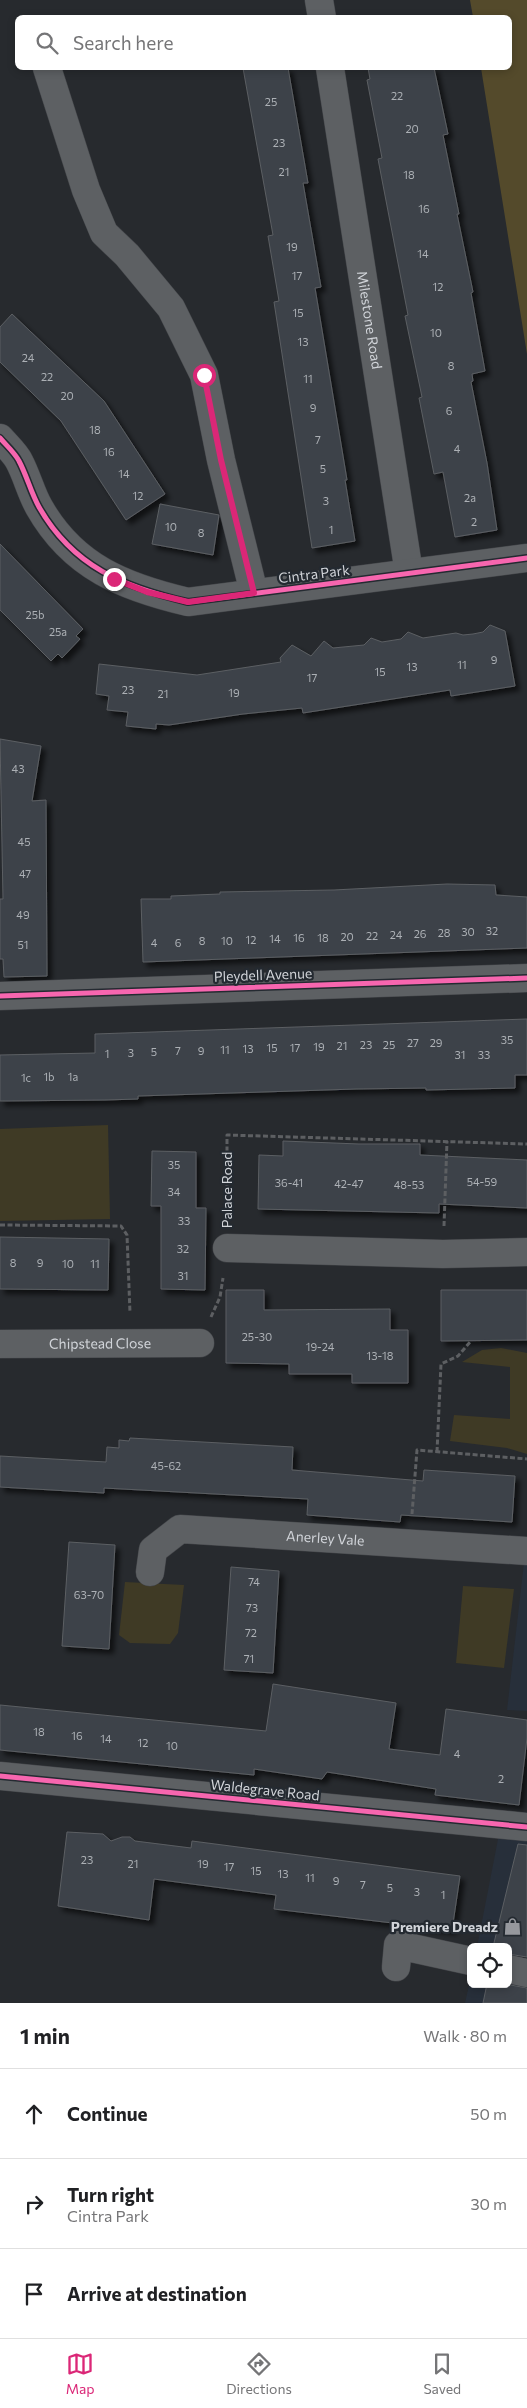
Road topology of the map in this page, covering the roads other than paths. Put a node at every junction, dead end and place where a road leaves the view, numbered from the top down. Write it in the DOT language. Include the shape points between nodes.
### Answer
graph roads {
  1 [pos="319,0"];
  2 [pos="322,15"];
  3 [pos="48,70"];
  4 [pos="330,70"];
  5 [pos="0,438"];
  6 [pos="527,558"];
  7 [pos="409,573"];
  8 [pos="254,593"];
  9 [pos="527,978"];
  10 [pos="0,996"];
  11 [pos="227,1248"];
  12 [pos="527,1252"];
  13 [pos="200,1343"];
  14 [pos="0,1344"];
  15 [pos="527,1552"];
  16 [pos="150,1572"];
  17 [pos="0,1776"];
  18 [pos="527,1827"];
  19 [pos="467,1960"];
  20 [pos="396,1967"];
  21 [pos="512,1970"];
  22 [pos="527,1973"];
  1 -- 2 [label="street"];
  3 -- 8 [label="street" via="86,190 104,233 171,308 204,375"];
  4 -- 7 [label="street, Milestone Road"];
  5 -- 8 [label="street, Cintra Park" via="19,459 38,507 67,547 114,579 147,592 188,602"];
  6 -- 7 [label="street, Cintra Park"];
  7 -- 8 [label="street, Cintra Park"];
  9 -- 10 [label="street, Pleydell Avenue"];
  11 -- 12 [label="street, Palace Road" via="443,1254"];
  13 -- 14 [label="street, Chipstead Close"];
  15 -- 16 [label="street, Anerley Vale" via="180,1529 153,1550"];
  17 -- 18 [label="street, Waldegrave Road"];
  19 -- 20 [label="street" via="398,1945"];
  21 -- 22 [label="street"];
}
